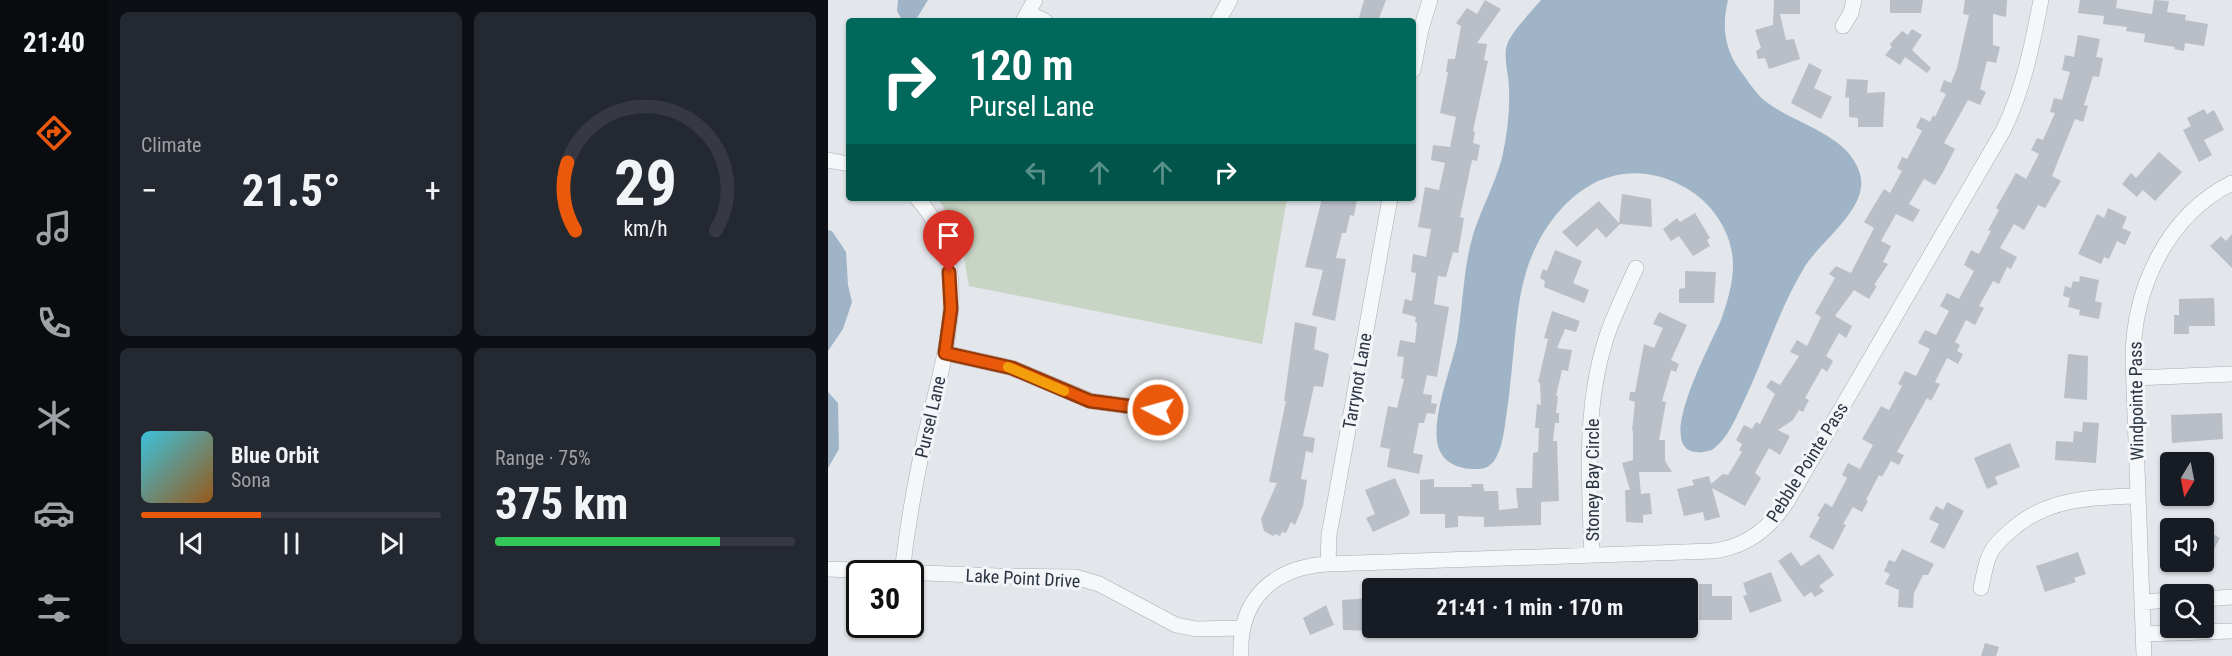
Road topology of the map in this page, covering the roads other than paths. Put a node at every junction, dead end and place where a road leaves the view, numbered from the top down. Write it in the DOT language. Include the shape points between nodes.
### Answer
graph roads {
  1 [pos="1230,0"];
  2 [pos="1430,0"];
  3 [pos="1854,0"];
  4 [pos="2041,0"];
  5 [pos="1220,18"];
  6 [pos="1843,26"];
  7 [pos="1416,52"];
  8 [pos="828,160"];
  9 [pos="846,163"];
  10 [pos="2232,183"];
  11 [pos="919,201"];
  12 [pos="1389,201"];
  13 [pos="1636,268"];
  14 [pos="945,353"];
  15 [pos="2232,374"];
  16 [pos="2134,378"];
  17 [pos="1158,410"];
  18 [pos="2139,496"];
  19 [pos="1592,555"];
  20 [pos="904,560"];
  21 [pos="1328,564"];
  22 [pos="828,568"];
  23 [pos="846,569"];
  24 [pos="924,573"];
  25 [pos="1981,588"];
  26 [pos="2232,597"];
  27 [pos="2214,598"];
  28 [pos="2160,601"];
  29 [pos="2143,602"];
  30 [pos="1242,628"];
  31 [pos="2232,631"];
  32 [pos="2144,634"];
  33 [pos="1241,656"];
  34 [pos="2144,656"];
  1 -- 5 [label="street"];
  2 -- 7 [label="street"];
  3 -- 6 [label="street"];
  4 -- 19 [label="street, Pebble Pointe Pass" via="2023,84 2003,130 1773,521 1753,537 1725,550"];
  8 -- 9 [label="street"];
  10 -- 16 [label="street, Windpointe Pass" via="2176,229 2149,274 2135,324"];
  11 -- 14 [label="street, Pursel Lane" via="939,233 949,272 951,309"];
  12 -- 21 [label="street, Tarrynot Lane" via="1329,535"];
  13 -- 19 [label="street, Stoney Bay Circle" via="1610,328 1592,410"];
  14 -- 17 [label="street" via="1012,368 1090,401"];
  14 -- 20 [label="street, Pursel Lane" via="920,460"];
  15 -- 16 [label="street"];
  16 -- 18 [label="street, Windpointe Pass"];
  18 -- 25 [label="street" via="2067,501 2020,522 1991,552"];
  18 -- 29 [label="street, Windpointe Pass"];
  19 -- 21 [label="street, Pebble Pointe Pass"];
  21 -- 30 [label="street, Pebble Pointe Pass" via="1301,567 1278,577 1256,598"];
  22 -- 23 [label="street, Lake Point Drive"];
  24 -- 30 [label="street, Lake Point Drive" via="1075,577 1099,584 1176,625 1196,629"];
  26 -- 27 [label="street"];
  28 -- 29 [label="street"];
  29 -- 32 [label="street, Windpointe Pass"];
  30 -- 33 [label="street, Pebble Pointe Pass"];
  31 -- 32 [label="street"];
  32 -- 34 [label="street, Windpointe Pass"];
}
